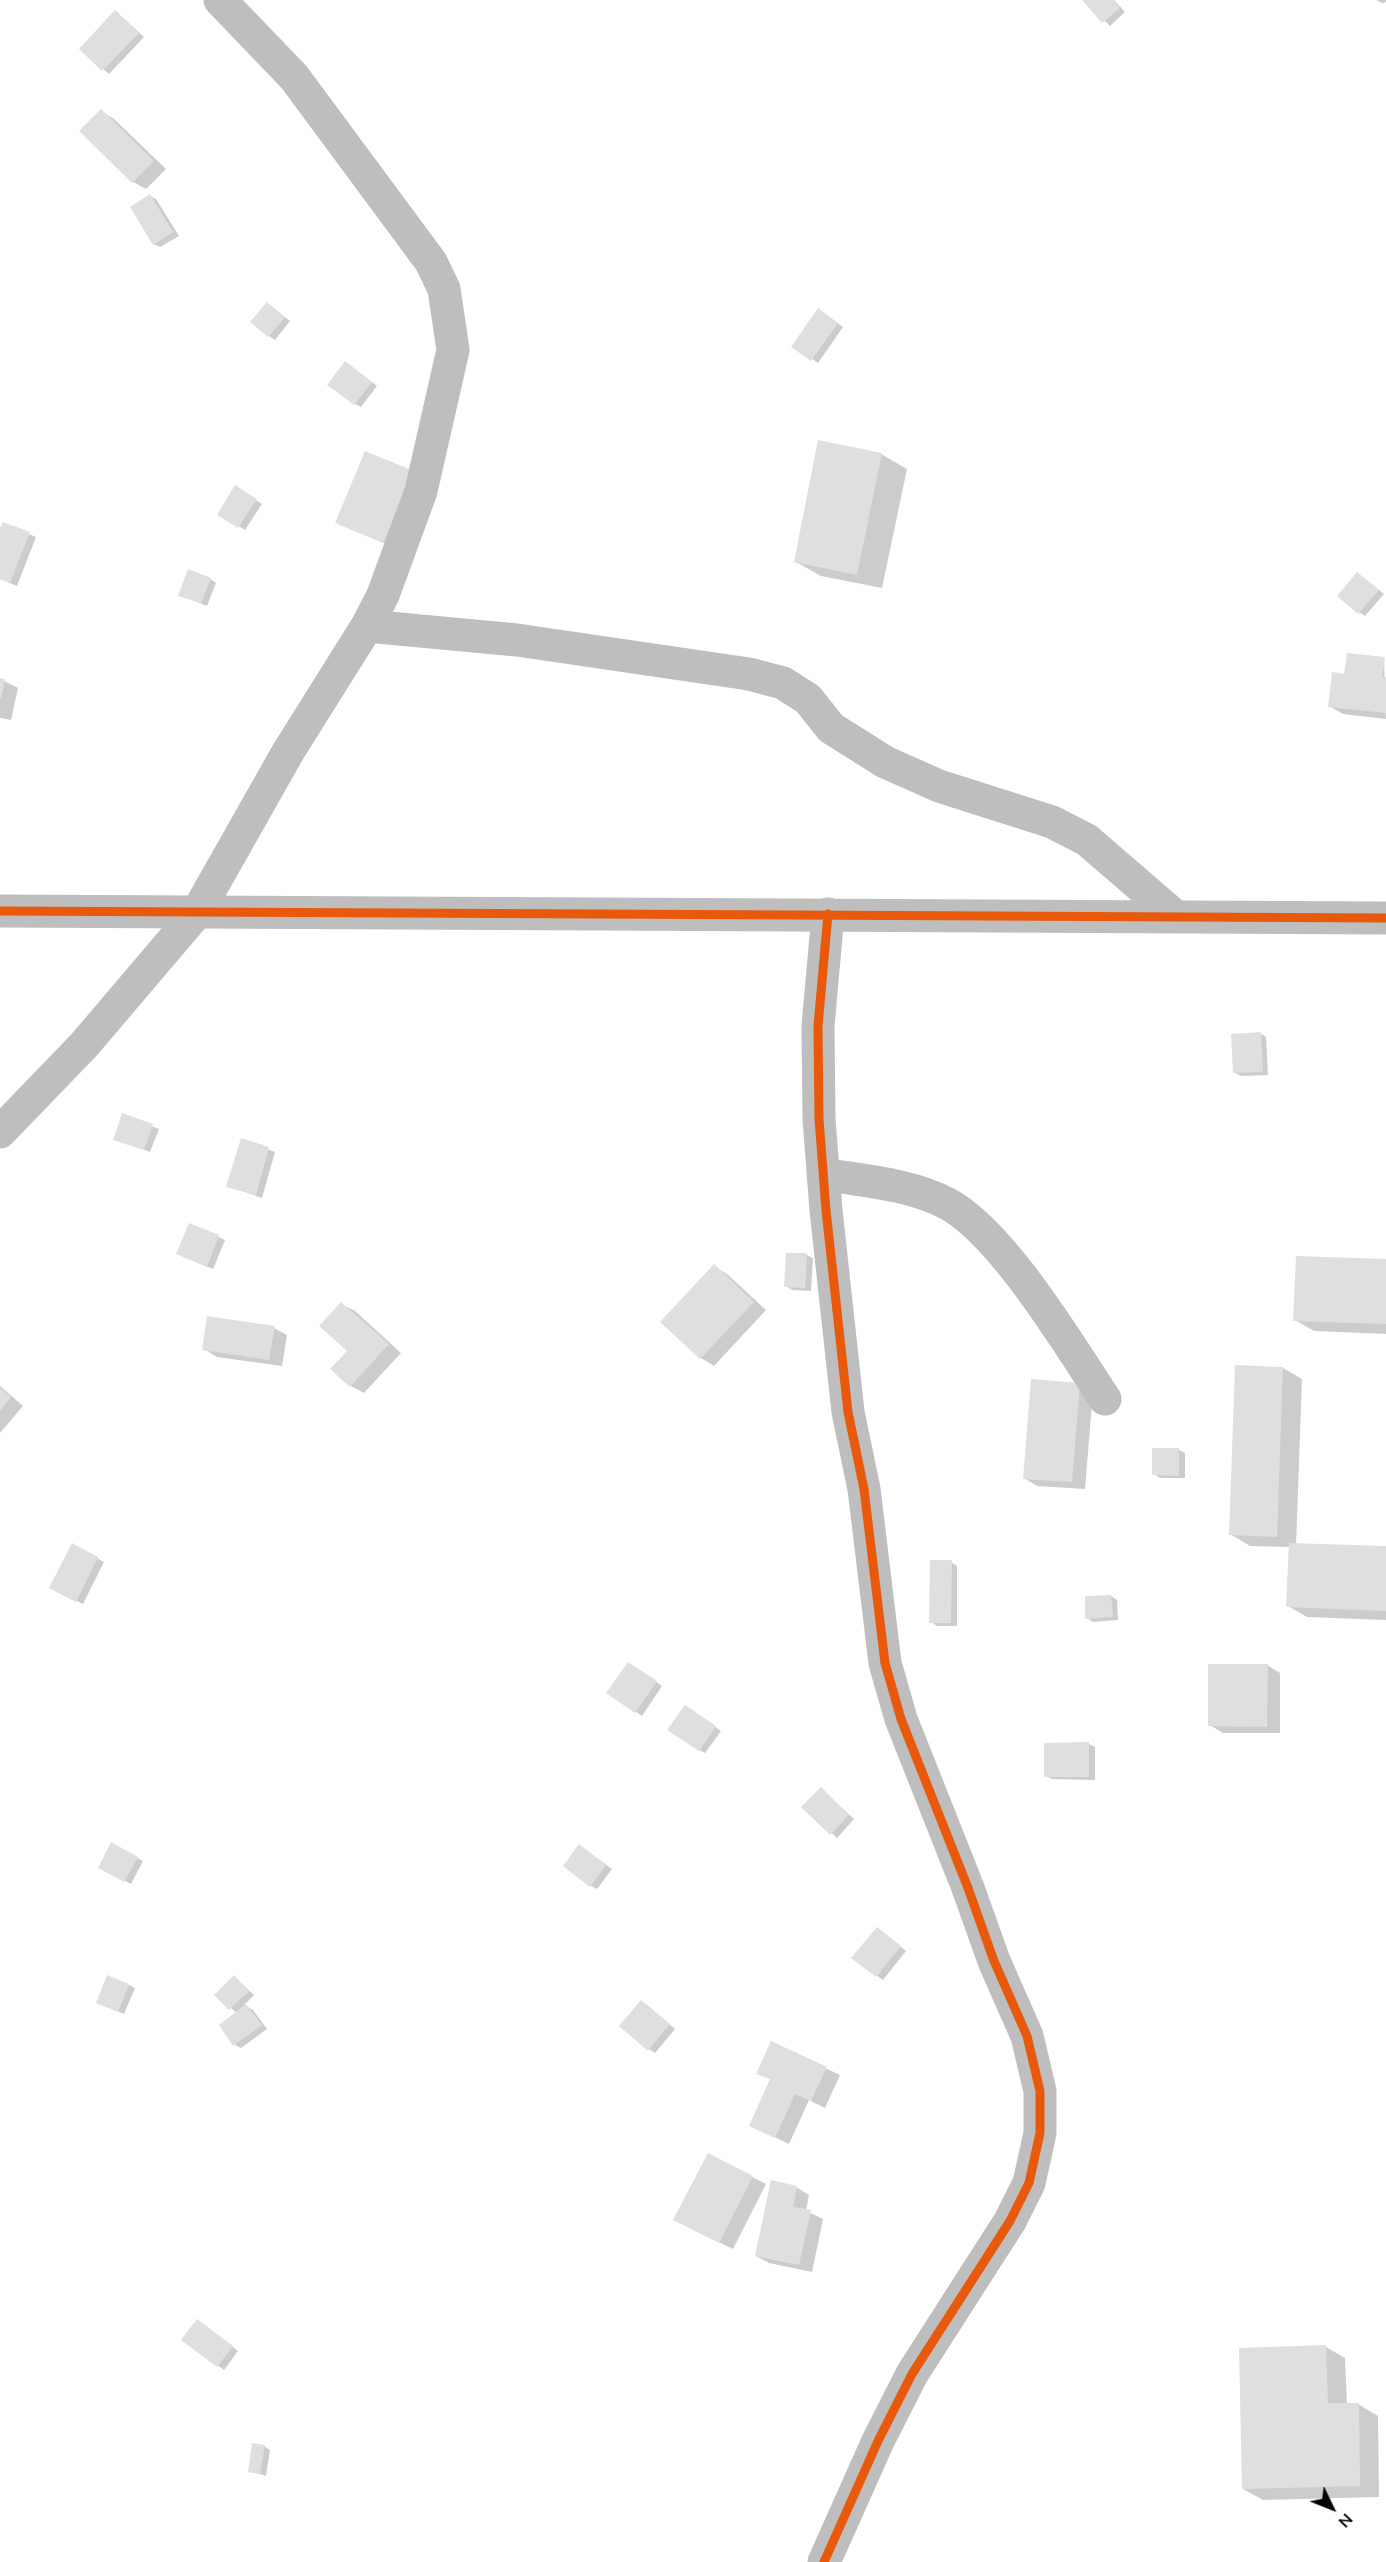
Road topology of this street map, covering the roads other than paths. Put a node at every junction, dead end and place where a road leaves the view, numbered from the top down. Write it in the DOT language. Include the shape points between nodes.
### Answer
graph roads {
  1 [pos="220,0"];
  2 [pos="367,626"];
  3 [pos="0,911"];
  4 [pos="198,911"];
  5 [pos="828,914"];
  6 [pos="1175,916"];
  7 [pos="1386,918"];
  8 [pos="0,1132"];
  9 [pos="824,1174"];
  10 [pos="1106,1399"];
  11 [pos="824,2562"];
  1 -- 2 [label="street" via="308,95 431,262 444,289 453,350 446,388 421,491 397,562"];
  2 -- 4 [label="street" via="288,752"];
  2 -- 6 [label="street" via="517,639 749,674 783,683 808,699 831,728 885,762 939,786 1052,822 1087,840"];
  3 -- 4 [label="street"];
  4 -- 5 [label="street"];
  4 -- 8 [label="street" via="84,1045"];
  5 -- 6 [label="street"];
  5 -- 9 [label="street" via="818,1026"];
  6 -- 7 [label="street"];
  9 -- 10 [label="street" via="898,1186 948,1204 980,1230 1026,1285"];
  9 -- 11 [label="street" via="848,1412 864,1489 885,1663 900,1719 1027,2036 1040,2091 1040,2133 1029,2183 1010,2222 912,2374"];
}
